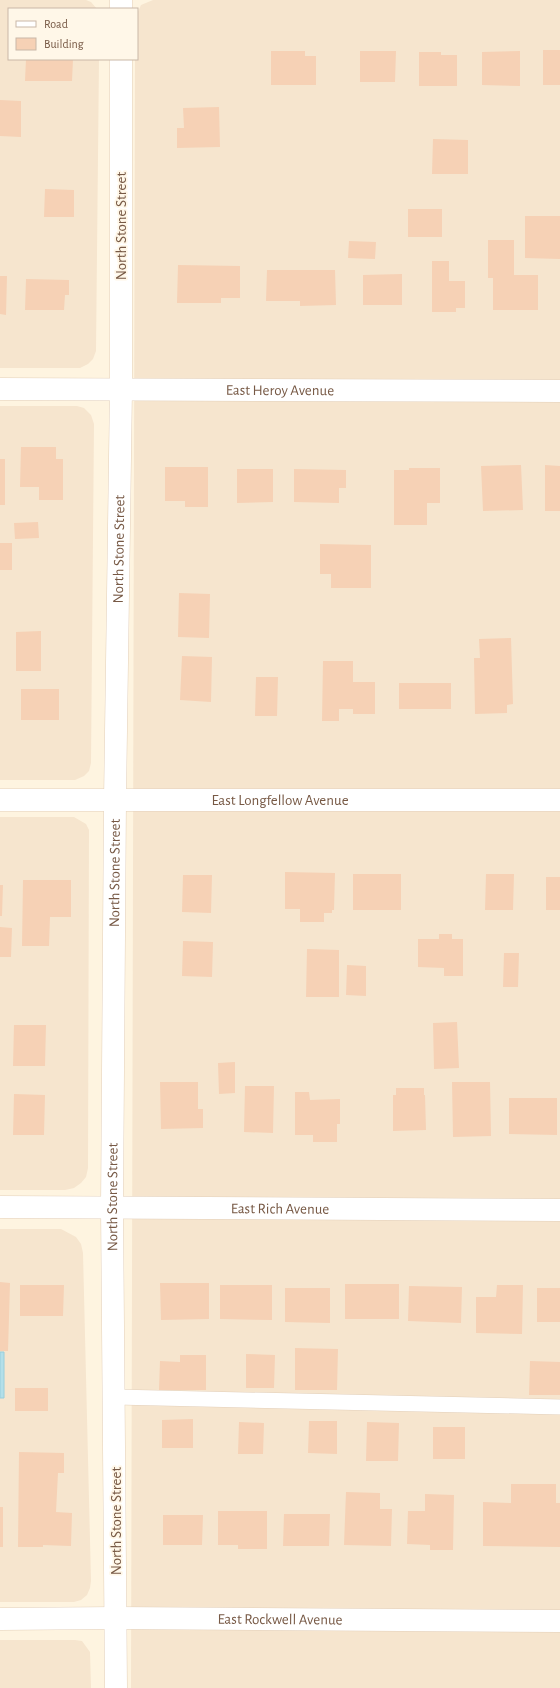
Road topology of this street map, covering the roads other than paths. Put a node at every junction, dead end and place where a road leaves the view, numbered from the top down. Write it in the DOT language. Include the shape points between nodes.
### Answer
graph roads {
  1 [pos="121,60"];
  2 [pos="0,389"];
  3 [pos="120,389"];
  4 [pos="560,391"];
  5 [pos="0,800"];
  6 [pos="115,800"];
  7 [pos="560,800"];
  8 [pos="0,1207"];
  9 [pos="112,1207"];
  10 [pos="560,1210"];
  11 [pos="115,1397"];
  12 [pos="560,1407"];
  13 [pos="116,1618"];
  14 [pos="0,1619"];
  15 [pos="560,1621"];
  16 [pos="116,1688"];
  1 -- 3 [label="street, North Stone Street"];
  2 -- 3 [label="street, East Heroy Avenue"];
  3 -- 4 [label="street, East Heroy Avenue"];
  3 -- 6 [label="street, North Stone Street"];
  5 -- 6 [label="street, East Longfellow Avenue"];
  6 -- 7 [label="street, East Longfellow Avenue"];
  6 -- 9 [label="street, North Stone Street"];
  8 -- 9 [label="street, East Rich Avenue"];
  9 -- 10 [label="street, East Rich Avenue"];
  9 -- 11 [label="street, North Stone Street"];
  11 -- 12 [label="lane"];
  11 -- 13 [label="street, North Stone Street"];
  13 -- 14 [label="street, East Rockwell Avenue"];
  13 -- 15 [label="street, East Rockwell Avenue"];
  13 -- 16 [label="street, North Stone Street"];
}
